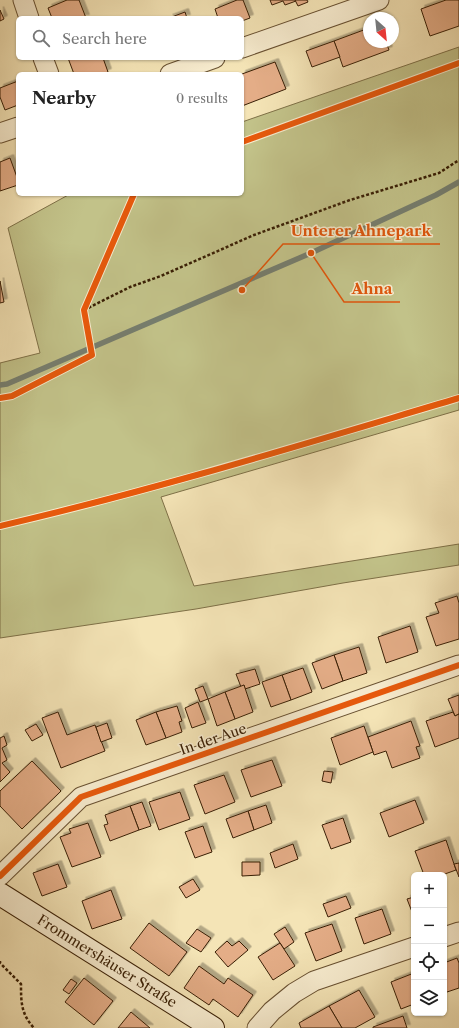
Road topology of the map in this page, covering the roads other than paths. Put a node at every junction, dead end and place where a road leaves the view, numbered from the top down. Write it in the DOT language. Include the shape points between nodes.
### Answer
graph roads {
  1 [pos="23,0"];
  2 [pos="379,0"];
  3 [pos="28,16"];
  4 [pos="244,47"];
  5 [pos="44,60"];
  6 [pos="209,60"];
  7 [pos="48,72"];
  8 [pos="176,72"];
  9 [pos="16,128"];
  10 [pos="0,133"];
  11 [pos="459,665"];
  12 [pos="0,876"];
  13 [pos="0,894"];
  14 [pos="459,932"];
  15 [pos="447,936"];
  16 [pos="411,948"];
  17 [pos="213,1028"];
  18 [pos="257,1028"];
  1 -- 3 [label="street"];
  2 -- 4 [label="street"];
  5 -- 7 [label="street"];
  6 -- 8 [label="street"];
  9 -- 10 [label="street"];
  11 -- 12 [label="street, In der Aue" via="81,797"];
  13 -- 17 [label="main road, Frommershäuser Straße"];
  14 -- 15 [label="street"];
  16 -- 18 [label="street" via="314,981 272,1011"];
}
